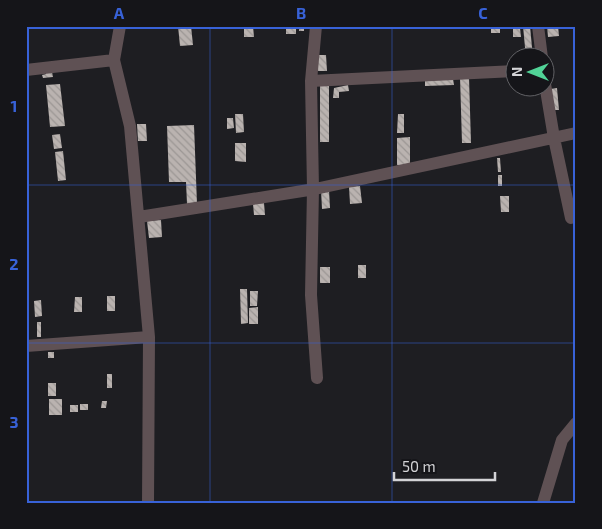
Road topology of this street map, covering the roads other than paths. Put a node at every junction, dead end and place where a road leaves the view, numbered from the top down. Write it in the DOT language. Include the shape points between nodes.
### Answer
graph roads {
  1 [pos="120,26"];
  2 [pos="316,26"];
  3 [pos="538,26"];
  4 [pos="541,48"];
  5 [pos="114,60"];
  6 [pos="26,70"];
  7 [pos="504,71"];
  8 [pos="310,80"];
  9 [pos="547,98"];
  10 [pos="576,133"];
  11 [pos="554,138"];
  12 [pos="312,189"];
  13 [pos="139,217"];
  14 [pos="571,218"];
  15 [pos="149,337"];
  16 [pos="26,346"];
  17 [pos="317,378"];
  18 [pos="576,423"];
  19 [pos="148,503"];
  20 [pos="542,503"];
  1 -- 5 [label="street"];
  2 -- 8 [label="street"];
  3 -- 4 [label="street"];
  5 -- 6 [label="street"];
  5 -- 13 [label="street" via="130,126"];
  7 -- 8 [label="street"];
  8 -- 12 [label="street"];
  9 -- 11 [label="street"];
  10 -- 11 [label="street"];
  11 -- 12 [label="street"];
  11 -- 14 [label="street"];
  12 -- 13 [label="street"];
  12 -- 17 [label="street" via="311,294"];
  13 -- 15 [label="street"];
  15 -- 16 [label="street"];
  15 -- 19 [label="street"];
  18 -- 20 [label="street" via="562,440"];
}
